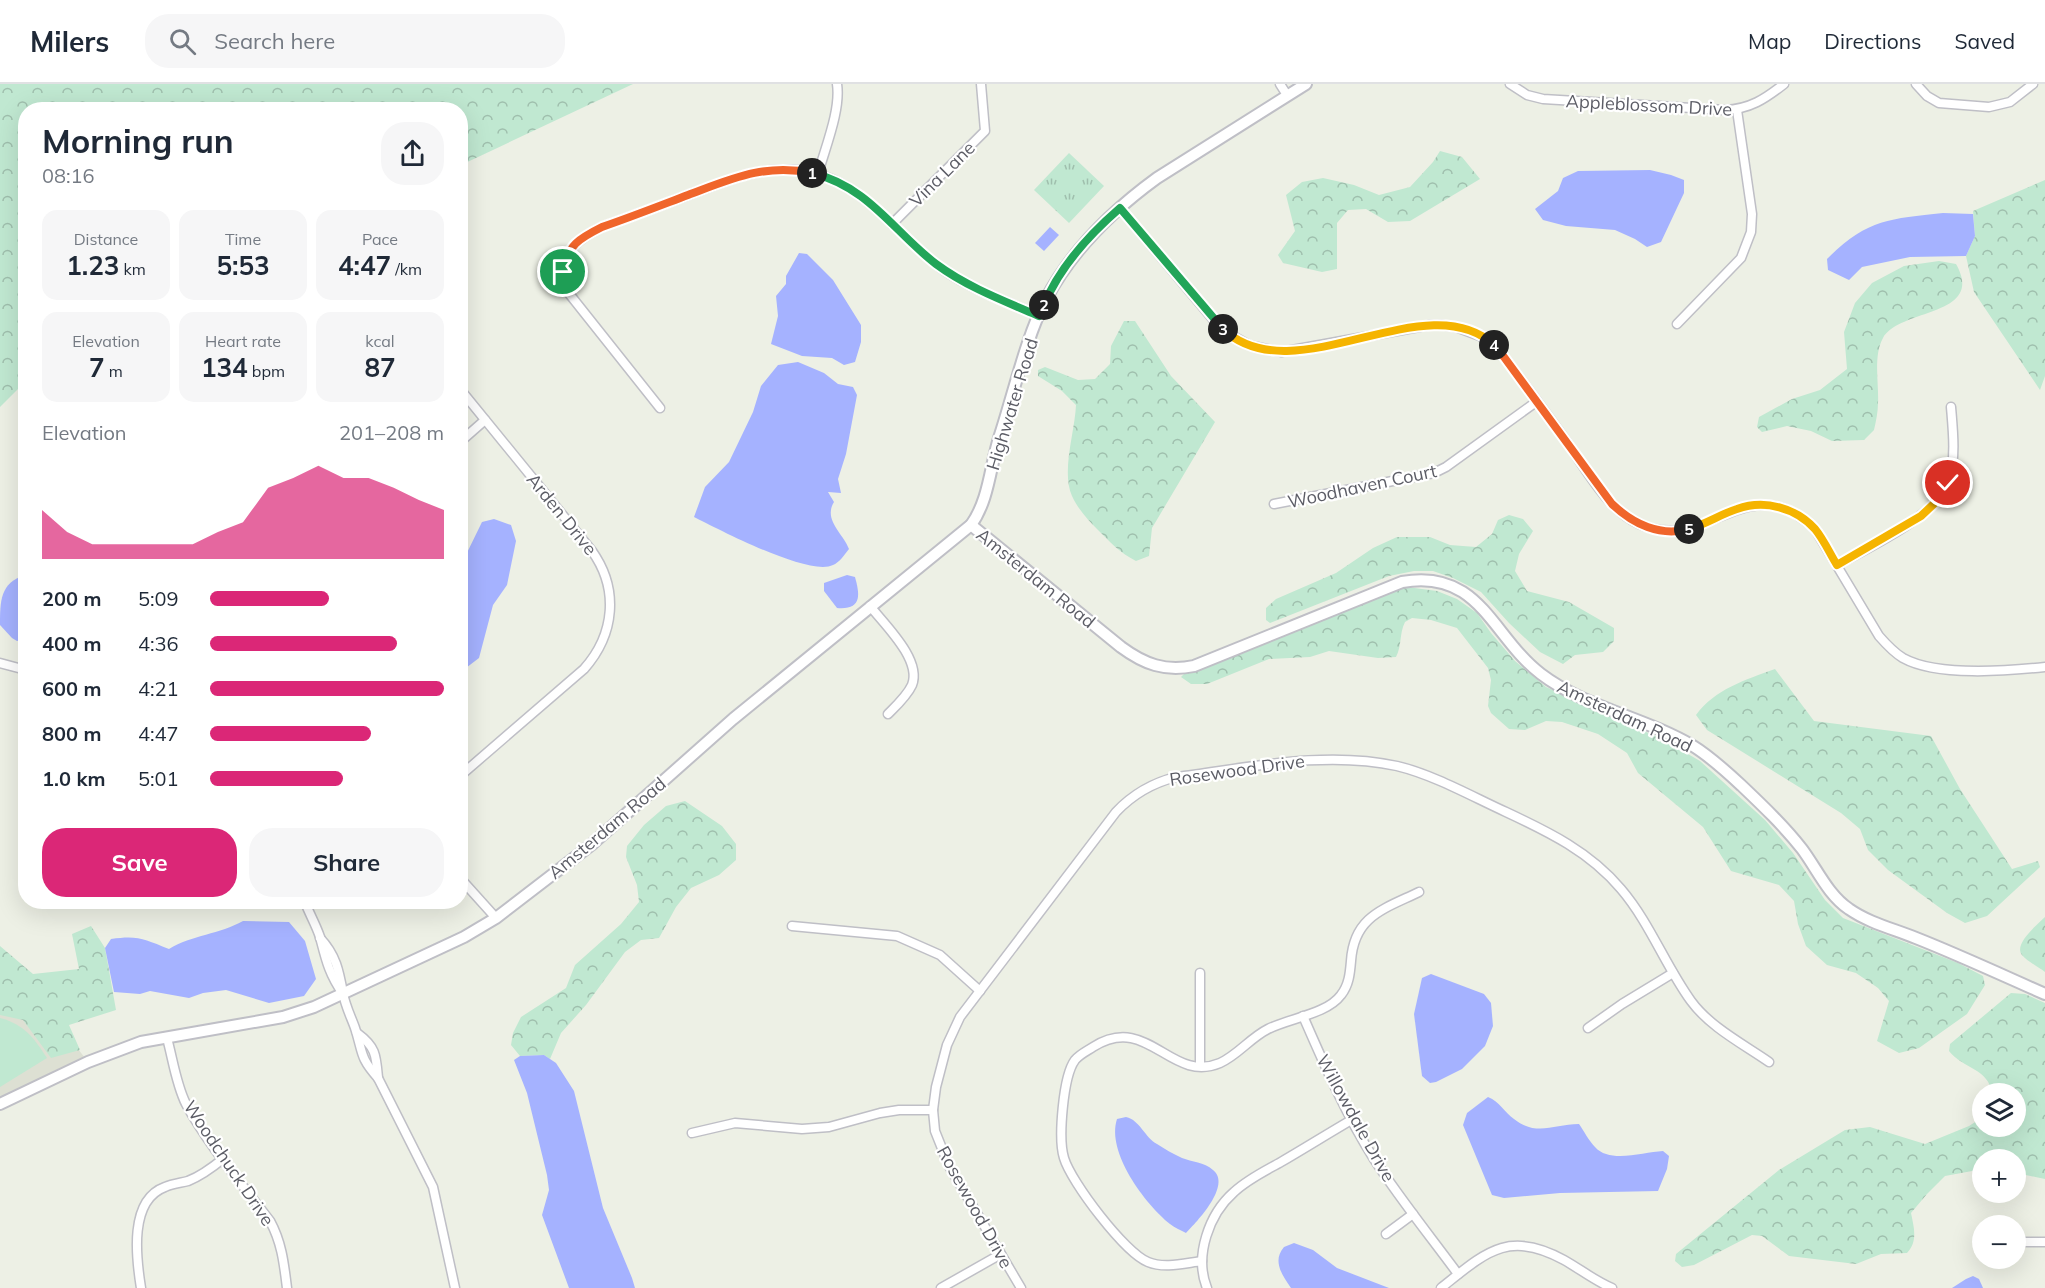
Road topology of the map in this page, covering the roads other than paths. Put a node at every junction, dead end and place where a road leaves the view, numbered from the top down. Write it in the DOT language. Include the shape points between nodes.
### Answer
graph roads {
  1 [pos="837,84"];
  2 [pos="981,84"];
  3 [pos="1280,84"];
  4 [pos="1510,84"];
  5 [pos="1785,84"];
  6 [pos="1916,84"];
  7 [pos="2033,84"];
  8 [pos="1300,86"];
  9 [pos="1287,95"];
  10 [pos="1737,110"];
  11 [pos="818,174"];
  12 [pos="1120,208"];
  13 [pos="892,224"];
  14 [pos="1039,316"];
  15 [pos="1677,324"];
  16 [pos="468,399"];
  17 [pos="1536,402"];
  18 [pos="1951,407"];
  19 [pos="660,408"];
  20 [pos="486,420"];
  21 [pos="468,435"];
  22 [pos="1274,504"];
  23 [pos="971,525"];
  24 [pos="1837,565"];
  25 [pos="870,606"];
  26 [pos="0,663"];
  27 [pos="2045,667"];
  28 [pos="18,668"];
  29 [pos="888,714"];
  30 [pos="468,769"];
  31 [pos="468,887"];
  32 [pos="1419,892"];
  33 [pos="308,909"];
  34 [pos="496,918"];
  35 [pos="792,926"];
  36 [pos="1200,973"];
  37 [pos="1674,973"];
  38 [pos="980,992"];
  39 [pos="2045,994"];
  40 [pos="343,995"];
  41 [pos="1303,1016"];
  42 [pos="1588,1028"];
  43 [pos="167,1038"];
  44 [pos="1769,1062"];
  45 [pos="1200,1066"];
  46 [pos="0,1104"];
  47 [pos="933,1110"];
  48 [pos="1353,1119"];
  49 [pos="692,1133"];
  50 [pos="224,1158"];
  51 [pos="1413,1214"];
  52 [pos="1386,1234"];
  53 [pos="2026,1242"];
  54 [pos="2045,1242"];
  55 [pos="1001,1254"];
  56 [pos="1202,1261"];
  57 [pos="1458,1274"];
  58 [pos="141,1288"];
  59 [pos="287,1288"];
  60 [pos="455,1288"];
  61 [pos="941,1288"];
  62 [pos="1021,1288"];
  63 [pos="1207,1288"];
  64 [pos="1441,1288"];
  65 [pos="1612,1288"];
  1 -- 11 [label="street" via="836,109"];
  2 -- 13 [label="street, Vina Lane" via="985,131"];
  3 -- 9 [label="street"];
  4 -- 10 [label="street, Appleblossom Drive" via="1543,99"];
  5 -- 10 [label="street, Appleblossom Drive" via="1756,105"];
  6 -- 7 [label="street" via="1939,103 1989,107 2010,102"];
  8 -- 9 [label="street, Highwater Road"];
  9 -- 12 [label="street, Highwater Road" via="1157,178"];
  10 -- 15 [label="street" via="1752,214 1751,232 1741,258"];
  11 -- 13 [label="street" via="864,197"];
  11 -- 19 [label="street" via="776,169 749,173 602,227 574,243 563,272 567,291"];
  12 -- 14 [label="street, Highwater Road" via="1066,266"];
  12 -- 17 [label="street" via="1212,318 1226,332 1249,345 1292,351 1430,325 1456,327 1491,343"];
  13 -- 14 [label="street" via="947,272"];
  14 -- 23 [label="street, Highwater Road" via="982,506"];
  16 -- 20 [label="street, Arden Drive"];
  17 -- 22 [label="street, Woodhaven Court" via="1434,473"];
  17 -- 24 [label="street" via="1612,504 1638,524 1663,531 1684,530 1744,506 1775,506 1809,524"];
  18 -- 24 [label="street" via="1953,464 1938,500 1921,516"];
  20 -- 21 [label="street"];
  20 -- 30 [label="street, Arden Drive" via="600,562 611,606 604,638 584,669"];
  23 -- 25 [label="street, Amsterdam Road"];
  23 -- 39 [label="street, Amsterdam Road" via="1121,647 1138,659 1164,668 1194,666 1402,582 1417,579 1452,586 1479,605 1526,661 1548,679 1663,731 1715,762 1780,822 1847,908"];
  24 -- 27 [label="street" via="1879,636 1903,658 1933,668 1995,671"];
  25 -- 29 [label="street" via="910,657 914,670 912,684"];
  25 -- 34 [label="street, Amsterdam Road" via="733,719 591,845"];
  26 -- 28 [label="street"];
  31 -- 34 [label="street"];
  32 -- 41 [label="street" via="1365,921 1353,942 1349,980 1341,996 1331,1005"];
  33 -- 40 [label="street" via="334,981"];
  34 -- 40 [label="street, Amsterdam Road" via="449,946"];
  35 -- 38 [label="street" via="897,936 940,955"];
  36 -- 45 [label="street"];
  37 -- 38 [label="street, Rosewood Drive" via="1621,888 1592,859 1563,839 1415,772 1357,760 1311,760 1176,777 1153,784 1126,801"];
  37 -- 42 [label="street"];
  37 -- 44 [label="street, Rosewood Drive" via="1691,1002 1712,1023"];
  38 -- 47 [label="street, Rosewood Drive" via="960,1017 947,1044"];
  40 -- 43 [label="street, Amsterdam Road" via="283,1017"];
  40 -- 60 [label="street" via="366,1065 378,1078 433,1187"];
  41 -- 45 [label="street" via="1268,1029 1218,1063"];
  41 -- 48 [label="street, Willowdale Drive"];
  43 -- 46 [label="street, Amsterdam Road" via="141,1042 88,1062"];
  43 -- 50 [label="street, Woodchuck Drive" via="186,1104"];
  45 -- 56 [label="street" via="1186,1065 1131,1037 1099,1043 1072,1066 1060,1134 1071,1176 1135,1256 1161,1265"];
  47 -- 49 [label="street" via="899,1110 829,1127 802,1129 735,1123"];
  47 -- 55 [label="street, Rosewood Drive" via="943,1153"];
  48 -- 51 [label="street, Willowdale Drive" via="1373,1158"];
  48 -- 56 [label="street" via="1235,1191 1210,1224"];
  50 -- 58 [label="street" via="191,1180 165,1186 148,1198 138,1222"];
  50 -- 59 [label="street, Woodchuck Drive" via="276,1233"];
  51 -- 52 [label="street"];
  51 -- 57 [label="street, Willowdale Drive"];
  53 -- 54 [label="street"];
  55 -- 61 [label="street"];
  55 -- 62 [label="street, Rosewood Drive"];
  56 -- 63 [label="street"];
  57 -- 64 [label="street"];
  57 -- 65 [label="street" via="1486,1254 1518,1245 1543,1250"];
}
